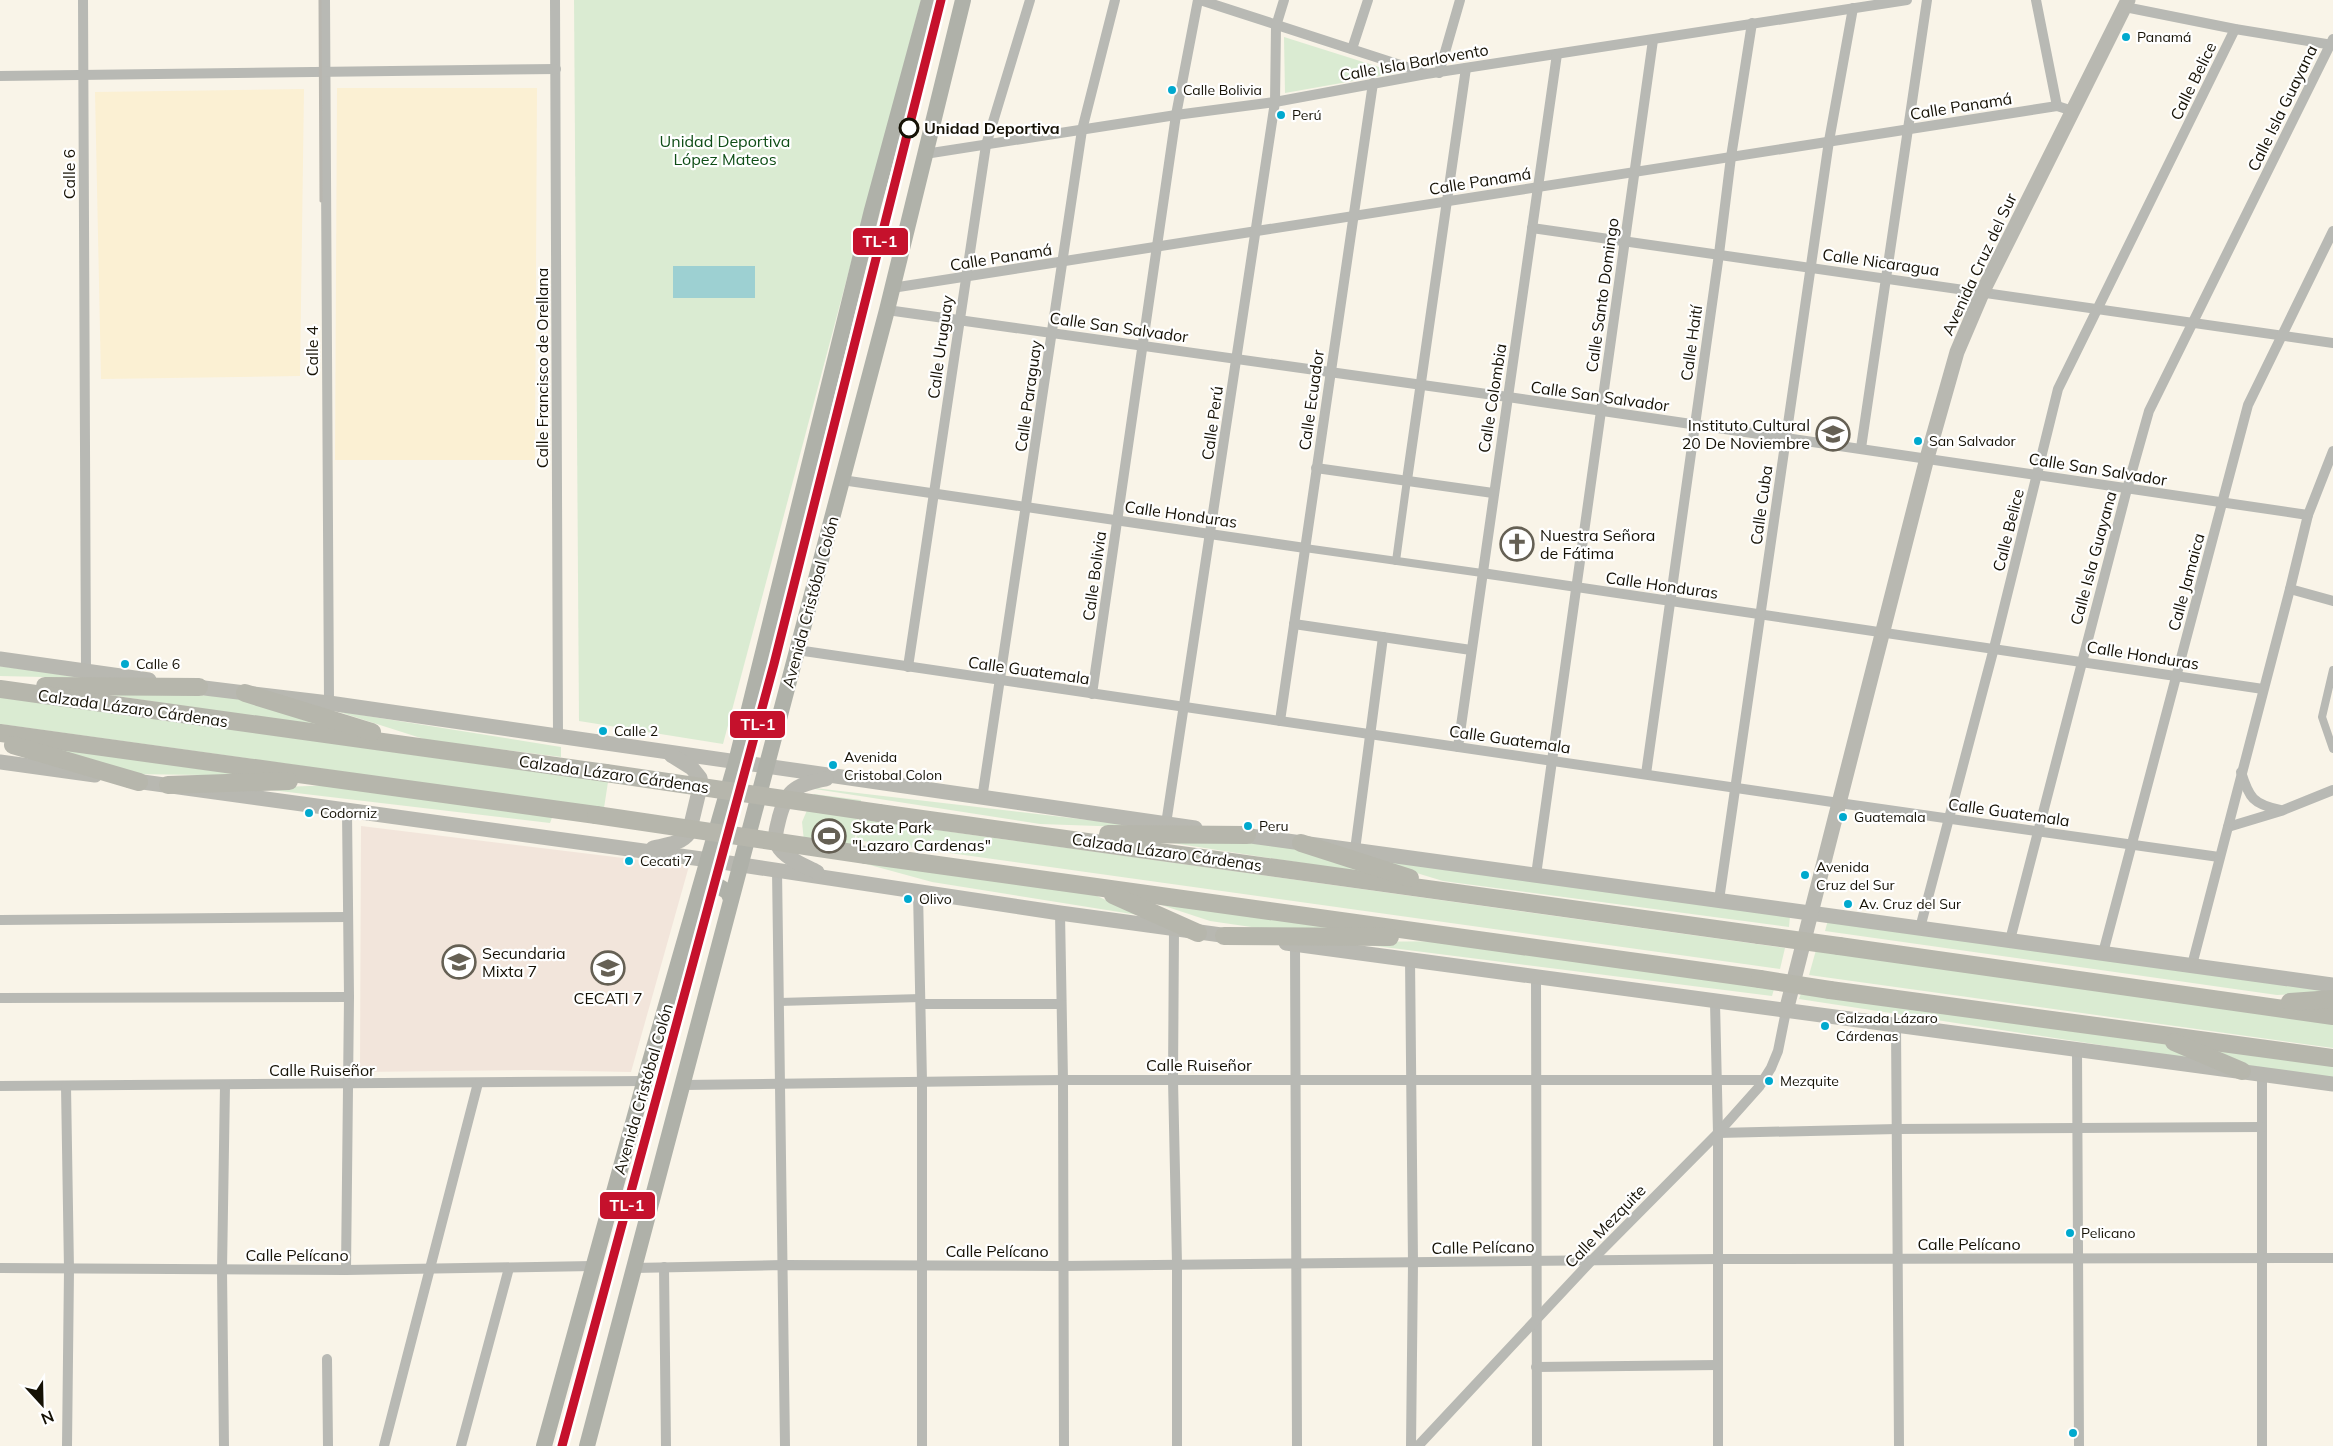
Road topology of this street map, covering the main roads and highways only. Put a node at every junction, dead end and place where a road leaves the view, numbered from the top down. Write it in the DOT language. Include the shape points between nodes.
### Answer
graph roads {
  1 [pos="929,0"];
  2 [pos="963,0"];
  3 [pos="2126,3"];
  4 [pos="0,659"];
  5 [pos="199,687"];
  6 [pos="0,688"];
  7 [pos="244,693"];
  8 [pos="753,699"];
  9 [pos="776,731"];
  10 [pos="0,733"];
  11 [pos="0,741"];
  12 [pos="426,748"];
  13 [pos="668,753"];
  14 [pos="0,762"];
  15 [pos="736,762"];
  16 [pos="766,767"];
  17 [pos="837,777"];
  18 [pos="340,779"];
  19 [pos="139,782"];
  20 [pos="168,785"];
  21 [pos="1034,833"];
  22 [pos="1247,836"];
  23 [pos="1301,843"];
  24 [pos="638,850"];
  25 [pos="709,860"];
  26 [pos="740,864"];
  27 [pos="827,878"];
  28 [pos="1095,886"];
  29 [pos="700,889"];
  30 [pos="1458,893"];
  31 [pos="731,899"];
  32 [pos="1811,914"];
  33 [pos="1198,933"];
  34 [pos="1224,936"];
  35 [pos="1464,937"];
  36 [pos="2333,985"];
  37 [pos="2333,999"];
  38 [pos="2251,1004"];
  39 [pos="1786,1011"];
  40 [pos="2333,1016"];
  41 [pos="2153,1033"];
  42 [pos="2333,1058"];
  43 [pos="2242,1071"];
  44 [pos="2333,1084"];
  45 [pos="543,1446"];
  46 [pos="587,1446"];
  1 -- 8 [label="main road, Avenida Cristóbal Colón" via="872,210"];
  2 -- 9 [label="main road, Avenida Cristóbal Colón" via="887,310"];
  3 -- 32 [label="main road, Avenida Cruz del Sur" via="1983,291 1958,352 1927,458"];
  4 -- 5 [label="main road, Calzada Lázaro Cárdenas"];
  5 -- 6 [label="highway"];
  5 -- 7 [label="main road, Calzada Lázaro Cárdenas"];
  6 -- 12 [label="highway, Calzada Lázaro Cárdenas"];
  7 -- 12 [label="highway"];
  7 -- 13 [label="main road, Calzada Lázaro Cárdenas"];
  8 -- 9 [label="main road" via="762,717"];
  8 -- 15 [label="main road, Avenida Cristóbal Colón"];
  9 -- 16 [label="main road, Avenida Cristóbal Colón"];
  10 -- 18 [label="highway"];
  11 -- 19 [label="highway"];
  12 -- 21 [label="highway, Calzada Lázaro Cárdenas, bridge"];
  13 -- 15 [label="main road, Calzada Lázaro Cárdenas"];
  13 -- 24 [label="main road" via="700,777 689,833 675,843"];
  14 -- 19 [label="main road"];
  15 -- 16 [label="main road, Calzada Lázaro Cárdenas"];
  15 -- 25 [label="main road, Avenida Cristóbal Colón"];
  16 -- 17 [label="main road, Calzada Lázaro Cárdenas"];
  16 -- 26 [label="main road, Avenida Cristóbal Colón"];
  17 -- 22 [label="main road, Calzada Lázaro Cárdenas"];
  17 -- 27 [label="main road" via="803,785 787,795 775,836 783,852"];
  18 -- 20 [label="highway"];
  18 -- 28 [label="highway, bridge"];
  19 -- 20 [label="main road"];
  20 -- 24 [label="main road"];
  21 -- 22 [label="highway"];
  21 -- 30 [label="highway, Calzada Lázaro Cárdenas"];
  22 -- 23 [label="main road, Calzada Lázaro Cárdenas"];
  23 -- 30 [label="highway"];
  23 -- 32 [label="main road, Calzada Lázaro Cárdenas"];
  24 -- 25 [label="main road"];
  25 -- 26 [label="main road"];
  25 -- 29 [label="main road, Avenida Cristóbal Colón"];
  26 -- 27 [label="main road"];
  26 -- 31 [label="main road, Avenida Cristóbal Colón"];
  27 -- 33 [label="main road"];
  28 -- 33 [label="highway"];
  28 -- 35 [label="highway"];
  29 -- 31 [label="main road" via="715,884 728,892"];
  29 -- 45 [label="main road, Avenida Cristóbal Colón"];
  30 -- 38 [label="highway, Calzada Lázaro Cárdenas, bridge"];
  31 -- 46 [label="main road, Avenida Cristóbal Colón"];
  32 -- 36 [label="main road, Calzada Lázaro Cárdenas"];
  32 -- 39 [label="main road, Avenida Cruz del Sur"];
  33 -- 34 [label="main road"];
  34 -- 35 [label="highway"];
  34 -- 39 [label="main road"];
  35 -- 41 [label="highway, bridge"];
  37 -- 38 [label="highway"];
  38 -- 40 [label="highway, Calzada Lázaro Cárdenas"];
  39 -- 43 [label="main road"];
  41 -- 42 [label="highway"];
  41 -- 43 [label="highway"];
  43 -- 44 [label="main road"];
}
